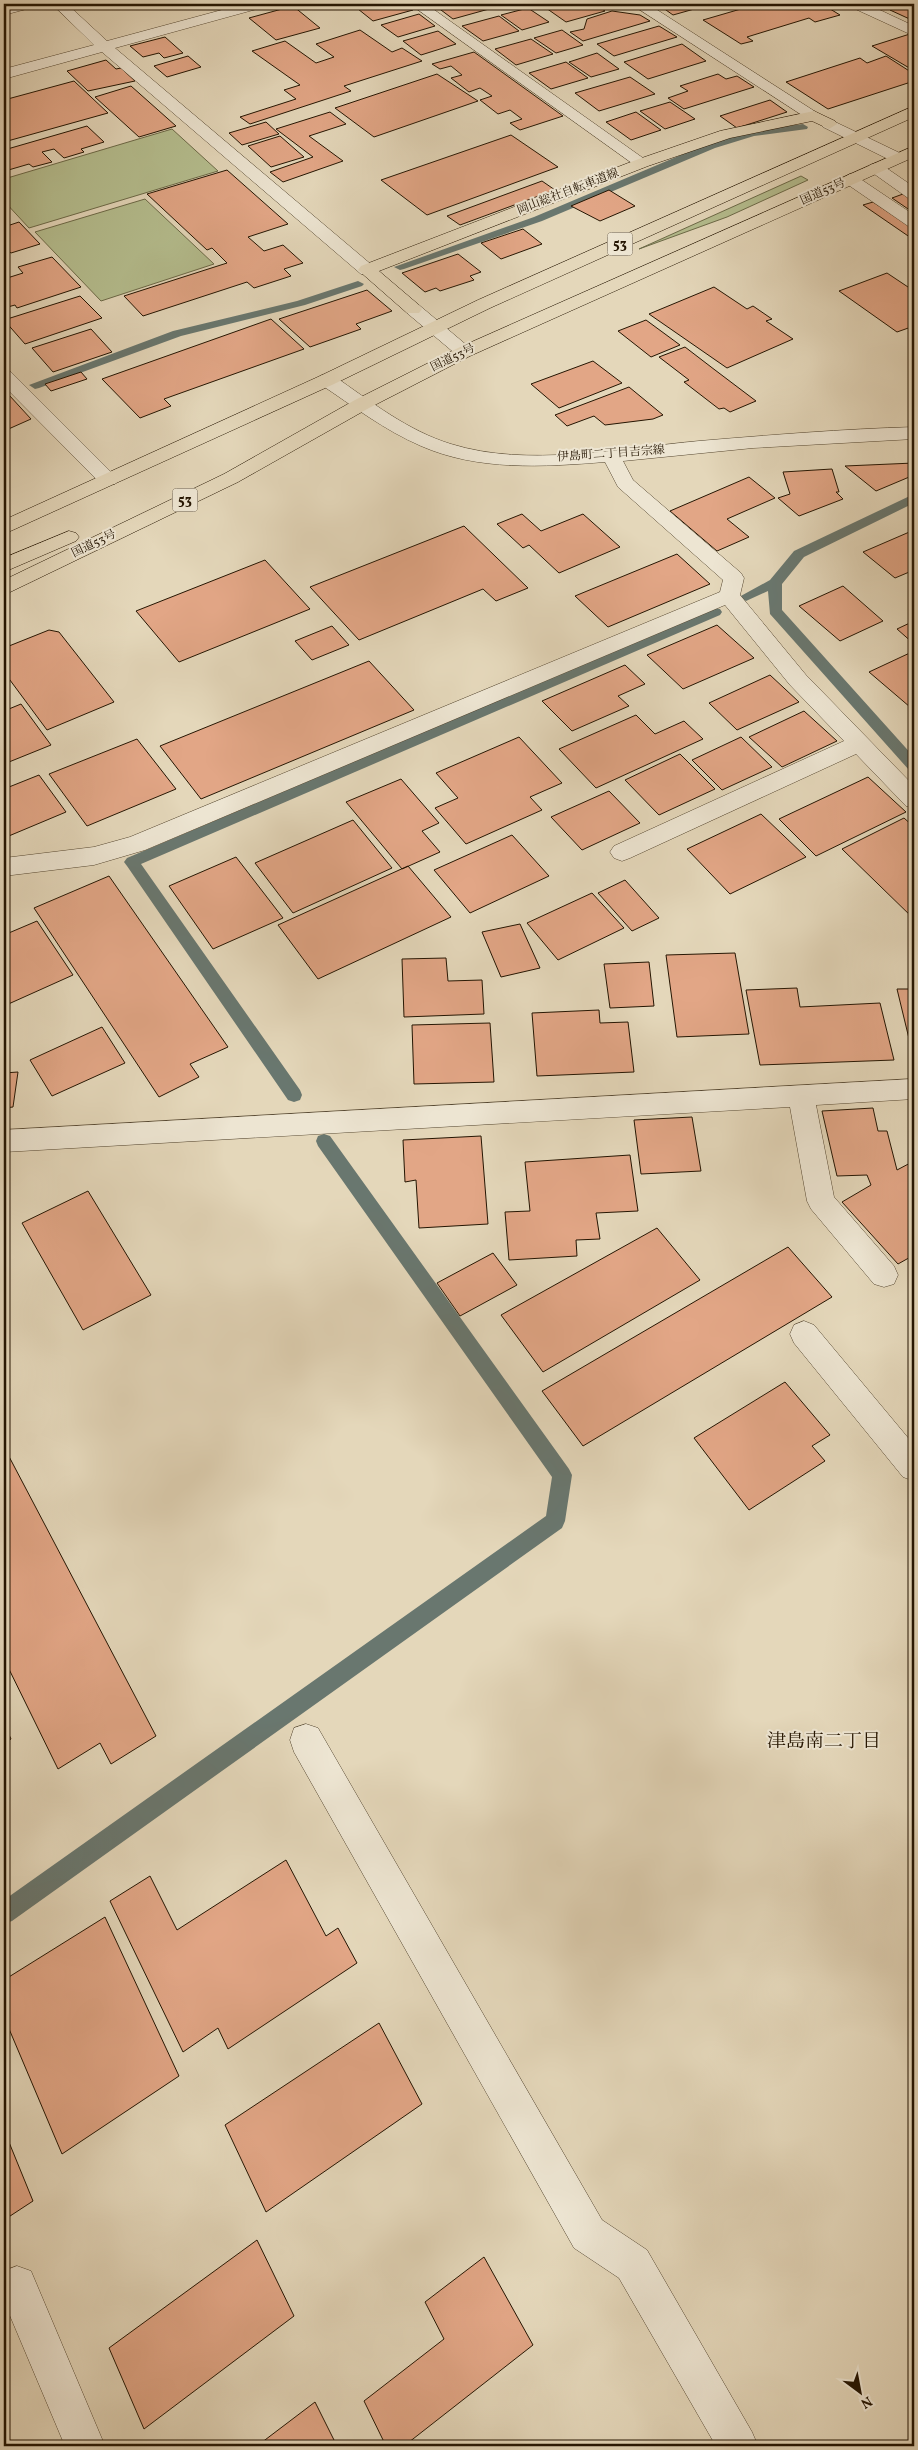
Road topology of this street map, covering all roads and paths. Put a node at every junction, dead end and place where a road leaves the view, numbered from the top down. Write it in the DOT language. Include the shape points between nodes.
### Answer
graph roads {
  1 [pos="29,4"];
  2 [pos="59,4"];
  3 [pos="259,4"];
  4 [pos="417,4"];
  5 [pos="638,4"];
  6 [pos="856,4"];
  7 [pos="4,11"];
  8 [pos="914,32"];
  9 [pos="104,46"];
  10 [pos="4,74"];
  11 [pos="914,111"];
  12 [pos="814,116"];
  13 [pos="829,124"];
  14 [pos="858,137"];
  15 [pos="914,151"];
  16 [pos="898,158"];
  17 [pos="642,163"];
  18 [pos="876,168"];
  19 [pos="850,179"];
  20 [pos="914,194"];
  21 [pos="914,222"];
  22 [pos="366,270"];
  23 [pos="413,308"];
  24 [pos="435,327"];
  25 [pos="464,352"];
  26 [pos="327,380"];
  27 [pos="7,383"];
  28 [pos="362,404"];
  29 [pos="914,433"];
  30 [pos="611,456"];
  31 [pos="108,480"];
  32 [pos="160,512"];
  33 [pos="4,528"];
  34 [pos="4,566"];
  35 [pos="4,588"];
  36 [pos="729,596"];
  37 [pos="859,743"];
  38 [pos="914,800"];
  39 [pos="622,852"];
  40 [pos="4,867"];
  41 [pos="914,1089"];
  42 [pos="801,1097"];
  43 [pos="4,1141"];
  44 [pos="884,1275"];
  45 [pos="804,1334"];
  46 [pos="914,1468"];
  47 [pos="306,1740"];
  48 [pos="4,2294"];
  49 [pos="84,2446"];
  50 [pos="738,2446"];
  1 -- 7 [label="street"];
  2 -- 9 [label="street"];
  3 -- 9 [label="street"];
  4 -- 17 [label="street"];
  5 -- 12 [label="street"];
  6 -- 8 [label="street"];
  9 -- 10 [label="street"];
  9 -- 22 [label="street"];
  11 -- 14 [label="main road, 53"];
  12 -- 13 [label="main road"];
  12 -- 17 [label="main road, 岡山総社自転車道線" via="726,134"];
  13 -- 14 [label="street"];
  14 -- 16 [label="street"];
  14 -- 24 [label="main road, 53"];
  15 -- 16 [label="main road, 国道53号 / 53"];
  16 -- 18 [label="main road, 国道53号 / 53"];
  17 -- 22 [label="main road, 岡山総社自転車道線"];
  18 -- 19 [label="main road, 国道53号 / 53"];
  18 -- 20 [label="street"];
  19 -- 21 [label="street"];
  19 -- 25 [label="main road, 国道53号 / 53"];
  22 -- 23 [label="main road"];
  23 -- 24 [label="street"];
  24 -- 25 [label="street"];
  24 -- 26 [label="main road, 53"];
  25 -- 28 [label="main road, 国道53号 / 53"];
  26 -- 28 [label="street, 伊島町二丁目吉宗線"];
  26 -- 31 [label="main road, 53"];
  27 -- 31 [label="street"];
  28 -- 30 [label="street, 伊島町二丁目吉宗線" via="410,434 445,448 486,458"];
  28 -- 32 [label="main road, 国道53号 / 53" via="230,478"];
  29 -- 30 [label="street, 伊島町二丁目吉宗線" via="835,436"];
  30 -- 36 [label="street" via="625,483 734,578"];
  31 -- 33 [label="main road, 53"];
  32 -- 34 [label="main road, 53" via="74,536"];
  32 -- 35 [label="main road, 国道53号 / 53"];
  36 -- 37 [label="street" via="798,680"];
  36 -- 40 [label="street" via="137,844 94,856"];
  37 -- 38 [label="street"];
  37 -- 39 [label="street"];
  41 -- 42 [label="street"];
  42 -- 43 [label="street"];
  42 -- 44 [label="street" via="821,1201"];
  45 -- 46 [label="street"];
  47 -- 50 [label="street" via="588,2234 633,2264"];
  48 -- 49 [label="street" via="16,2285"];
}
